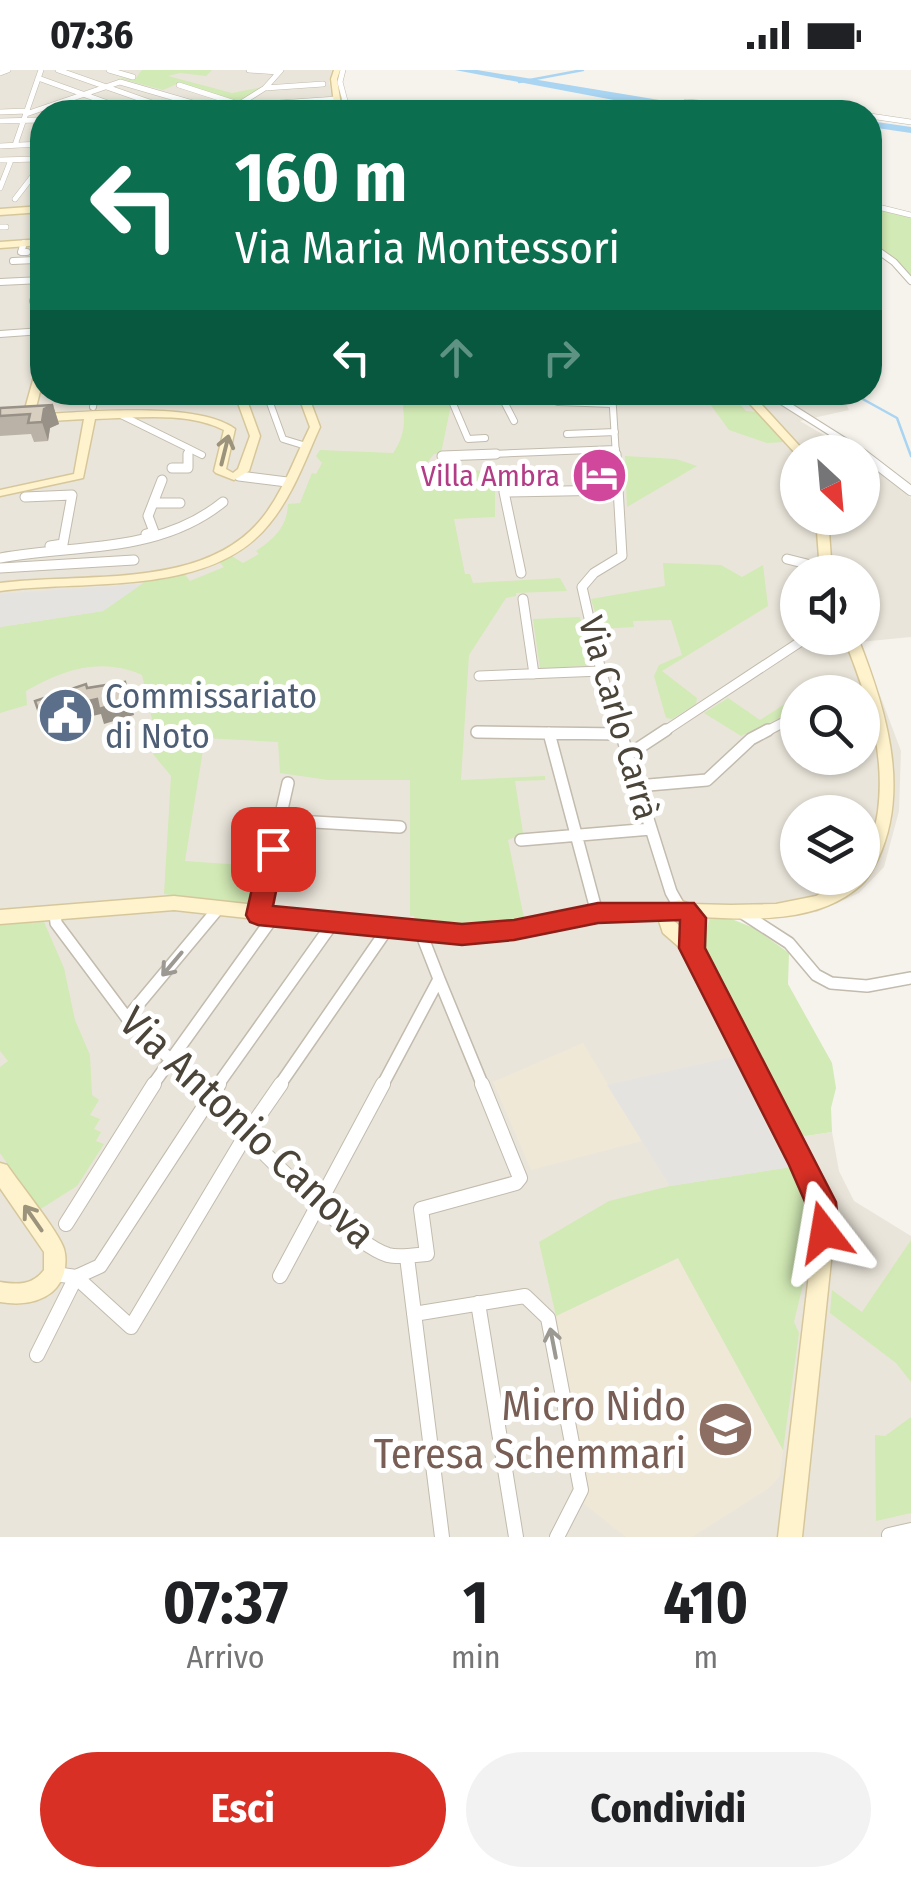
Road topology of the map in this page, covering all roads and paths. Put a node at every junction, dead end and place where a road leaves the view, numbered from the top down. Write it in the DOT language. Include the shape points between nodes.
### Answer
graph roads {
  1 [pos="8,70"];
  2 [pos="27,70"];
  3 [pos="58,70"];
  4 [pos="109,70"];
  5 [pos="249,70"];
  6 [pos="340,70"];
  7 [pos="280,71"];
  8 [pos="0,73"];
  9 [pos="39,74"];
  10 [pos="133,77"];
  11 [pos="323,84"];
  12 [pos="179,85"];
  13 [pos="106,87"];
  14 [pos="265,88"];
  15 [pos="83,94"];
  16 [pos="336,99"];
  17 [pos="31,100"];
  18 [pos="67,100"];
  19 [pos="98,100"];
  20 [pos="142,100"];
  21 [pos="187,100"];
  22 [pos="222,100"];
  23 [pos="245,100"];
  24 [pos="319,100"];
  25 [pos="345,100"];
  26 [pos="30,102"];
  27 [pos="0,112"];
  28 [pos="30,114"];
  29 [pos="26,115"];
  30 [pos="30,116"];
  31 [pos="882,118"];
  32 [pos="0,121"];
  33 [pos="911,122"];
  34 [pos="16,144"];
  35 [pos="30,145"];
  36 [pos="0,146"];
  37 [pos="0,160"];
  38 [pos="7,165"];
  39 [pos="30,177"];
  40 [pos="28,180"];
  41 [pos="1,184"];
  42 [pos="15,198"];
  43 [pos="882,208"];
  44 [pos="30,210"];
  45 [pos="0,212"];
  46 [pos="911,214"];
  47 [pos="0,245"];
  48 [pos="30,246"];
  49 [pos="882,254"];
  50 [pos="14,260"];
  51 [pos="30,260"];
  52 [pos="30,281"];
  53 [pos="911,281"];
  54 [pos="0,282"];
  55 [pos="30,332"];
  56 [pos="0,334"];
  57 [pos="32,405"];
  58 [pos="92,405"];
  59 [pos="244,405"];
  60 [pos="271,405"];
  61 [pos="307,405"];
  62 [pos="454,405"];
  63 [pos="506,405"];
  64 [pos="613,405"];
  65 [pos="762,405"];
  66 [pos="784,405"];
  67 [pos="91,411"];
  68 [pos="121,416"];
  69 [pos="28,419"];
  70 [pos="0,420"];
  71 [pos="514,421"];
  72 [pos="615,432"];
  73 [pos="567,434"];
  74 [pos="786,435"];
  75 [pos="833,435"];
  76 [pos="485,438"];
  77 [pos="306,446"];
  78 [pos="188,448"];
  79 [pos="616,449"];
  80 [pos="202,455"];
  81 [pos="442,456"];
  82 [pos="880,467"];
  83 [pos="172,468"];
  84 [pos="239,476"];
  85 [pos="162,480"];
  86 [pos="287,482"];
  87 [pos="618,490"];
  88 [pos="911,490"];
  89 [pos="0,492"];
  90 [pos="25,496"];
  91 [pos="180,502"];
  92 [pos="223,502"];
  93 [pos="154,503"];
  94 [pos="118,543"];
  95 [pos="38,552"];
  96 [pos="0,558"];
  97 [pos="134,560"];
  98 [pos="0,568"];
  99 [pos="521,573"];
  100 [pos="0,587"];
  101 [pos="523,599"];
  102 [pos="780,655"];
  103 [pos="601,671"];
  104 [pos="534,674"];
  105 [pos="478,676"];
  106 [pos="880,715"];
  107 [pos="780,724"];
  108 [pos="477,732"];
  109 [pos="549,733"];
  110 [pos="620,734"];
  111 [pos="628,755"];
  112 [pos="288,783"];
  113 [pos="638,786"];
  114 [pos="280,820"];
  115 [pos="400,827"];
  116 [pos="651,829"];
  117 [pos="577,836"];
  118 [pos="521,840"];
  119 [pos="880,849"];
  120 [pos="836,895"];
  121 [pos="217,910"];
  122 [pos="740,911"];
  123 [pos="55,912"];
  124 [pos="598,913"];
  125 [pos="266,915"];
  126 [pos="0,916"];
  127 [pos="682,918"];
  128 [pos="334,920"];
  129 [pos="388,928"];
  130 [pos="420,933"];
  131 [pos="911,978"];
  132 [pos="439,980"];
  133 [pos="126,1018"];
  134 [pos="169,1058"];
  135 [pos="210,1096"];
  136 [pos="247,1133"];
  137 [pos="0,1172"];
  138 [pos="318,1202"];
  139 [pos="66,1224"];
  140 [pos="408,1256"];
  141 [pos="66,1276"];
  142 [pos="280,1276"];
  143 [pos="0,1292"];
  144 [pos="478,1303"];
  145 [pos="414,1314"];
  146 [pos="37,1354"];
  147 [pos="911,1530"];
  148 [pos="886,1536"];
  149 [pos="442,1537"];
  150 [pos="516,1537"];
  151 [pos="556,1537"];
  152 [pos="790,1537"];
  1 -- 8 [label="street"];
  2 -- 9 [label="street"];
  3 -- 13 [label="street"];
  4 -- 10 [label="street"];
  5 -- 7 [label="street"];
  6 -- 16 [label="street"];
  6 -- 25 [label="street"];
  7 -- 14 [label="street"];
  9 -- 15 [label="street"];
  9 -- 17 [label="street"];
  11 -- 14 [label="street"];
  12 -- 22 [label="street"];
  13 -- 15 [label="street"];
  13 -- 20 [label="street"];
  13 -- 21 [label="street" via="120,82"];
  14 -- 23 [label="street"];
  15 -- 18 [label="street"];
  15 -- 19 [label="street"];
  16 -- 24 [label="street"];
  26 -- 29 [label="street"];
  27 -- 29 [label="street"];
  28 -- 29 [label="street"];
  29 -- 30 [label="street"];
  29 -- 32 [label="street"];
  29 -- 34 [label="street"];
  31 -- 33 [label="street"];
  34 -- 35 [label="street"];
  34 -- 36 [label="street"];
  37 -- 38 [label="street"];
  38 -- 41 [label="street"];
  39 -- 40 [label="street"];
  40 -- 41 [label="street"];
  40 -- 42 [label="street"];
  43 -- 46 [label="street"];
  44 -- 45 [label="street"];
  47 -- 48 [label="street"];
  49 -- 53 [label="street"];
  50 -- 51 [label="street"];
  52 -- 54 [label="street"];
  55 -- 56 [label="street"];
  57 -- 69 [label="street"];
  58 -- 67 [label="street"];
  59 -- 84 [label="street" via="255,436"];
  60 -- 77 [label="street" via="283,439"];
  61 -- 77 [label="street" via="315,423"];
  62 -- 76 [label="street" via="468,439"];
  63 -- 71 [label="street"];
  64 -- 72 [label="street"];
  65 -- 74 [label="street"];
  66 -- 75 [label="street"];
  67 -- 68 [label="street"];
  67 -- 69 [label="street"];
  67 -- 89 [label="street" via="79,476"];
  68 -- 78 [label="street"];
  84 -- 68 [label="street, one-way" via="220,471 230,430 224,423"];
  69 -- 70 [label="street"];
  72 -- 73 [label="street"];
  72 -- 79 [label="street"];
  77 -- 86 [label="street"];
  78 -- 80 [label="street"];
  78 -- 83 [label="street" via="188,468"];
  79 -- 81 [label="street"];
  79 -- 87 [label="street"];
  82 -- 88 [label="street"];
  84 -- 86 [label="street"];
  85 -- 93 [label="street"];
  86 -- 100 [label="street" via="259,529 206,561 132,578"];
  87 -- 99 [label="street" via="504,492"];
  87 -- 103 [label="street, Via Carlo Carrà" via="622,556 582,586"];
  90 -- 95 [label="street" via="72,495 63,544"];
  91 -- 93 [label="street"];
  92 -- 94 [label="street" via="194,524"];
  93 -- 94 [label="street" via="148,516 154,532"];
  94 -- 95 [label="street"];
  95 -- 96 [label="street"];
  97 -- 98 [label="street"];
  101 -- 104 [label="street"];
  102 -- 111 [label="street"];
  103 -- 104 [label="street"];
  103 -- 110 [label="street, Via Carlo Carrà"];
  104 -- 105 [label="street"];
  106 -- 119 [label="street" via="894,762"];
  107 -- 113 [label="street" via="751,738 707,780"];
  108 -- 109 [label="street"];
  109 -- 110 [label="street"];
  109 -- 117 [label="street"];
  110 -- 111 [label="street, Via Carlo Carrà"];
  111 -- 113 [label="street, Via Carlo Carrà"];
  112 -- 114 [label="street"];
  113 -- 116 [label="street, Via Carlo Carrà"];
  114 -- 115 [label="street"];
  114 -- 125 [label="street"];
  116 -- 117 [label="street"];
  116 -- 127 [label="street, Via Carlo Carrà"];
  117 -- 118 [label="street"];
  117 -- 124 [label="street"];
  120 -- 122 [label="street" via="818,904"];
  121 -- 123 [label="street" via="153,903"];
  121 -- 125 [label="street"];
  121 -- 133 [label="street, one-way"];
  122 -- 127 [label="street"];
  122 -- 131 [label="street" via="831,983 867,986"];
  123 -- 126 [label="street"];
  123 -- 133 [label="street, Via Antonio Canova" via="56,924"];
  124 -- 127 [label="street"];
  124 -- 130 [label="street" via="514,930"];
  125 -- 128 [label="street"];
  125 -- 134 [label="street"];
  127 -- 152 [label="street" via="821,1202 824,1232"];
  128 -- 129 [label="street"];
  128 -- 135 [label="street"];
  129 -- 130 [label="street"];
  129 -- 136 [label="street"];
  130 -- 132 [label="street"];
  132 -- 138 [label="street"];
  132 -- 140 [label="street, Via Antonio Canova" via="520,1178 421,1210 427,1254"];
  133 -- 134 [label="street, Via Antonio Canova"];
  134 -- 135 [label="street, Via Antonio Canova"];
  134 -- 139 [label="street"];
  135 -- 136 [label="street, Via Antonio Canova"];
  135 -- 141 [label="street" via="100,1266"];
  136 -- 138 [label="street, Via Antonio Canova"];
  136 -- 141 [label="street" via="131,1326"];
  141 -- 137 [label="street, one-way"];
  138 -- 140 [label="street, Via Antonio Canova" via="364,1242 390,1256"];
  138 -- 142 [label="street"];
  140 -- 145 [label="street"];
  141 -- 143 [label="street" via="27,1294"];
  141 -- 146 [label="street"];
  144 -- 145 [label="street"];
  144 -- 150 [label="street"];
  151 -- 144 [label="street, one-way" via="581,1490 548,1318 525,1296"];
  145 -- 149 [label="street"];
  147 -- 148 [label="street"];
}
